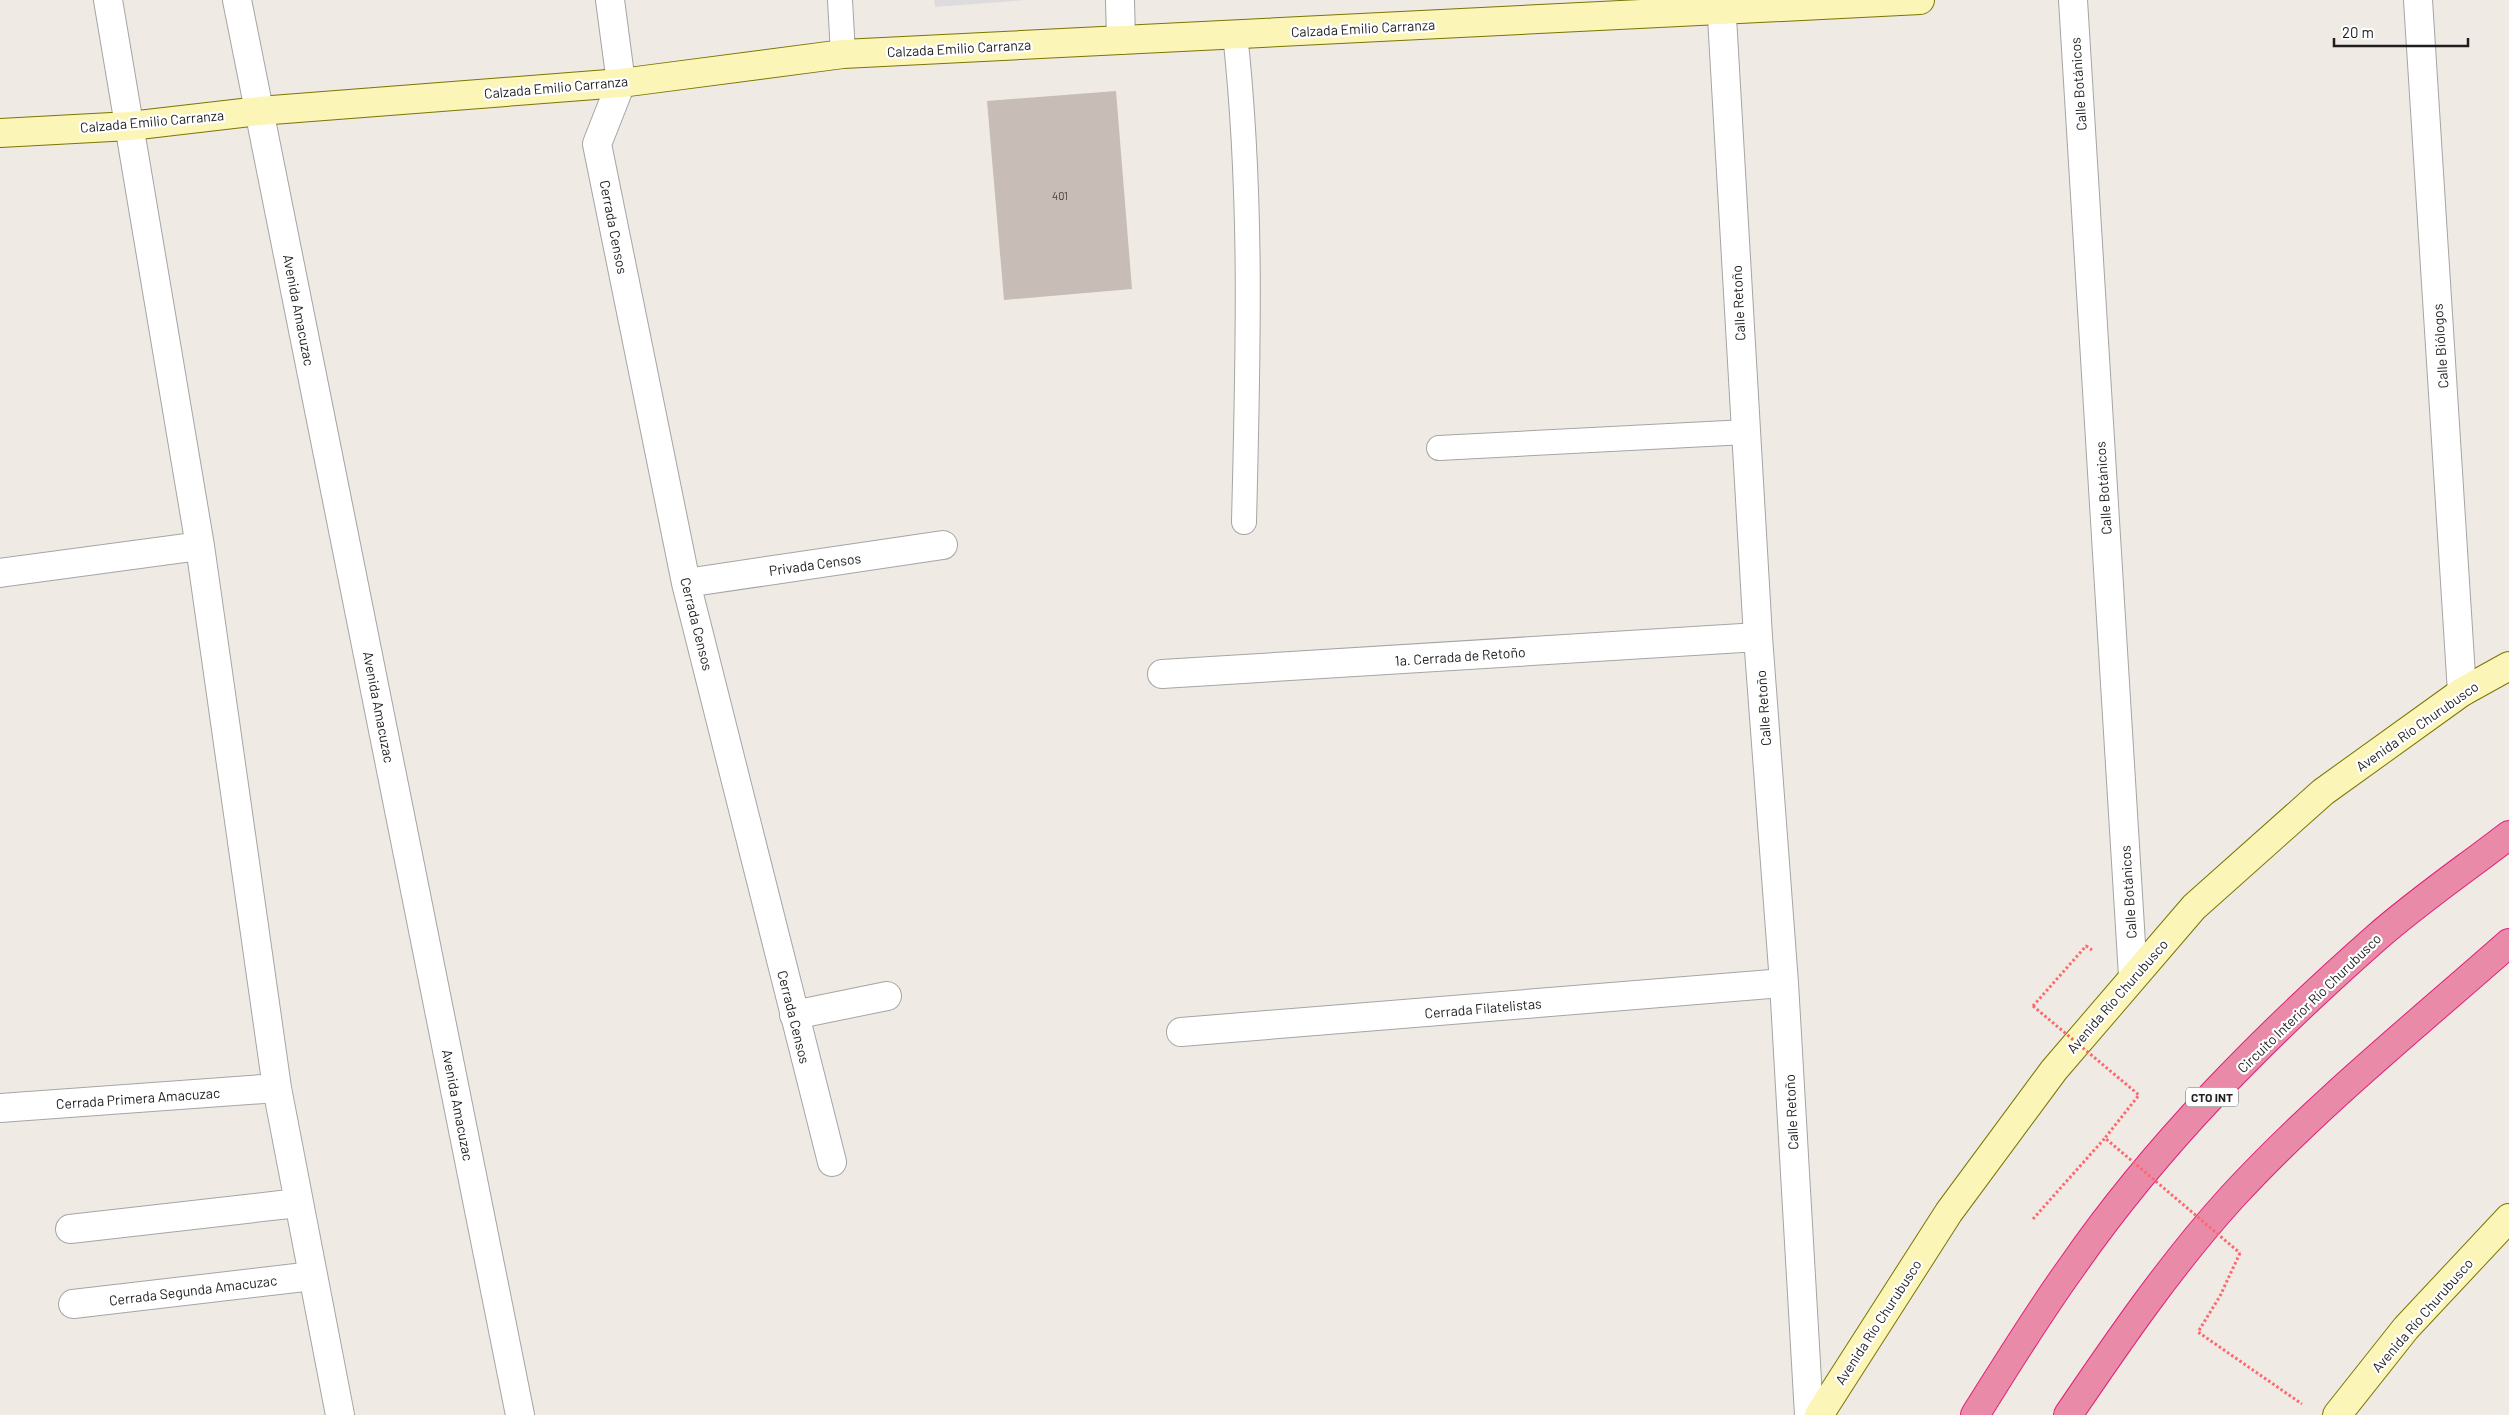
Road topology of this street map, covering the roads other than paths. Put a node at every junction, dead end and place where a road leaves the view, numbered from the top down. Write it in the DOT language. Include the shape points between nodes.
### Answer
graph roads {
  1 [pos="108,0"];
  2 [pos="237,0"];
  3 [pos="610,0"];
  4 [pos="840,0"];
  5 [pos="1120,0"];
  6 [pos="1920,0"];
  7 [pos="2073,0"];
  8 [pos="2418,0"];
  9 [pos="1721,6"];
  10 [pos="1235,34"];
  11 [pos="1122,40"];
  12 [pos="843,54"];
  13 [pos="621,83"];
  14 [pos="259,111"];
  15 [pos="130,126"];
  16 [pos="0,133"];
  17 [pos="1746,432"];
  18 [pos="1439,448"];
  19 [pos="1244,522"];
  20 [pos="943,545"];
  21 [pos="200,546"];
  22 [pos="0,573"];
  23 [pos="686,583"];
  24 [pos="1758,637"];
  25 [pos="2509,666"];
  26 [pos="1162,674"];
  27 [pos="2462,692"];
  28 [pos="2509,835"];
  29 [pos="2509,943"];
  30 [pos="2133,976"];
  31 [pos="1784,983"];
  32 [pos="887,996"];
  33 [pos="794,1015"];
  34 [pos="1182,1032"];
  35 [pos="277,1088"];
  36 [pos="0,1108"];
  37 [pos="832,1162"];
  38 [pos="298,1203"];
  39 [pos="2509,1218"];
  40 [pos="70,1229"];
  41 [pos="313,1276"];
  42 [pos="73,1304"];
  43 [pos="340,1415"];
  44 [pos="520,1415"];
  45 [pos="1808,1415"];
  46 [pos="1819,1415"];
  47 [pos="1975,1415"];
  48 [pos="2068,1415"];
  49 [pos="2337,1415"];
  1 -- 15 [label="street"];
  2 -- 14 [label="street, Avenida Amacuzac"];
  3 -- 13 [label="street"];
  4 -- 12 [label="lane"];
  5 -- 11 [label="street"];
  6 -- 9 [label="street, Calzada Emilio Carranza"];
  7 -- 30 [label="street, Calle Botánicos"];
  8 -- 27 [label="street, Calle Biólogos"];
  9 -- 10 [label="street, Calzada Emilio Carranza"];
  9 -- 17 [label="street, Calle Retoño"];
  10 -- 11 [label="street, Calzada Emilio Carranza"];
  10 -- 19 [label="lane" via="1244,114 1249,318"];
  11 -- 12 [label="street, Calzada Emilio Carranza"];
  12 -- 13 [label="street, Calzada Emilio Carranza"];
  13 -- 14 [label="street, Calzada Emilio Carranza"];
  13 -- 23 [label="street, Cerrada Censos" via="597,144"];
  14 -- 15 [label="street, Calzada Emilio Carranza"];
  14 -- 44 [label="street, Avenida Amacuzac"];
  15 -- 16 [label="street, Calzada Emilio Carranza"];
  15 -- 21 [label="street"];
  17 -- 18 [label="lane"];
  17 -- 24 [label="street, Calle Retoño"];
  20 -- 23 [label="street, Privada Censos"];
  21 -- 22 [label="street"];
  21 -- 35 [label="street"];
  23 -- 33 [label="street, Cerrada Censos"];
  24 -- 26 [label="street, 1a. Cerrada de Retoño"];
  24 -- 31 [label="street, Calle Retoño"];
  25 -- 27 [label="street, Avenida Río Churubusco"];
  27 -- 30 [label="street, Avenida Río Churubusco" via="2323,792 2194,907"];
  28 -- 47 [label="highway, Circuito Interior Río Churubusco / CTO INT" via="2378,937 2270,1037 2185,1126 2071,1267"];
  29 -- 48 [label="highway" via="2329,1102 2232,1197 2134,1317"];
  30 -- 46 [label="street, Avenida Río Churubusco" via="2054,1070 1949,1212"];
  31 -- 34 [label="street, Cerrada Filatelistas"];
  31 -- 45 [label="street, Calle Retoño"];
  32 -- 33 [label="street"];
  33 -- 37 [label="street, Cerrada Censos"];
  35 -- 36 [label="street, Cerrada Primera Amacuzac"];
  35 -- 38 [label="street"];
  38 -- 40 [label="street"];
  38 -- 41 [label="street"];
  39 -- 49 [label="street, Avenida Río Churubusco" via="2406,1328"];
  41 -- 42 [label="street, Cerrada Segunda Amacuzac"];
  41 -- 43 [label="street"];
}
